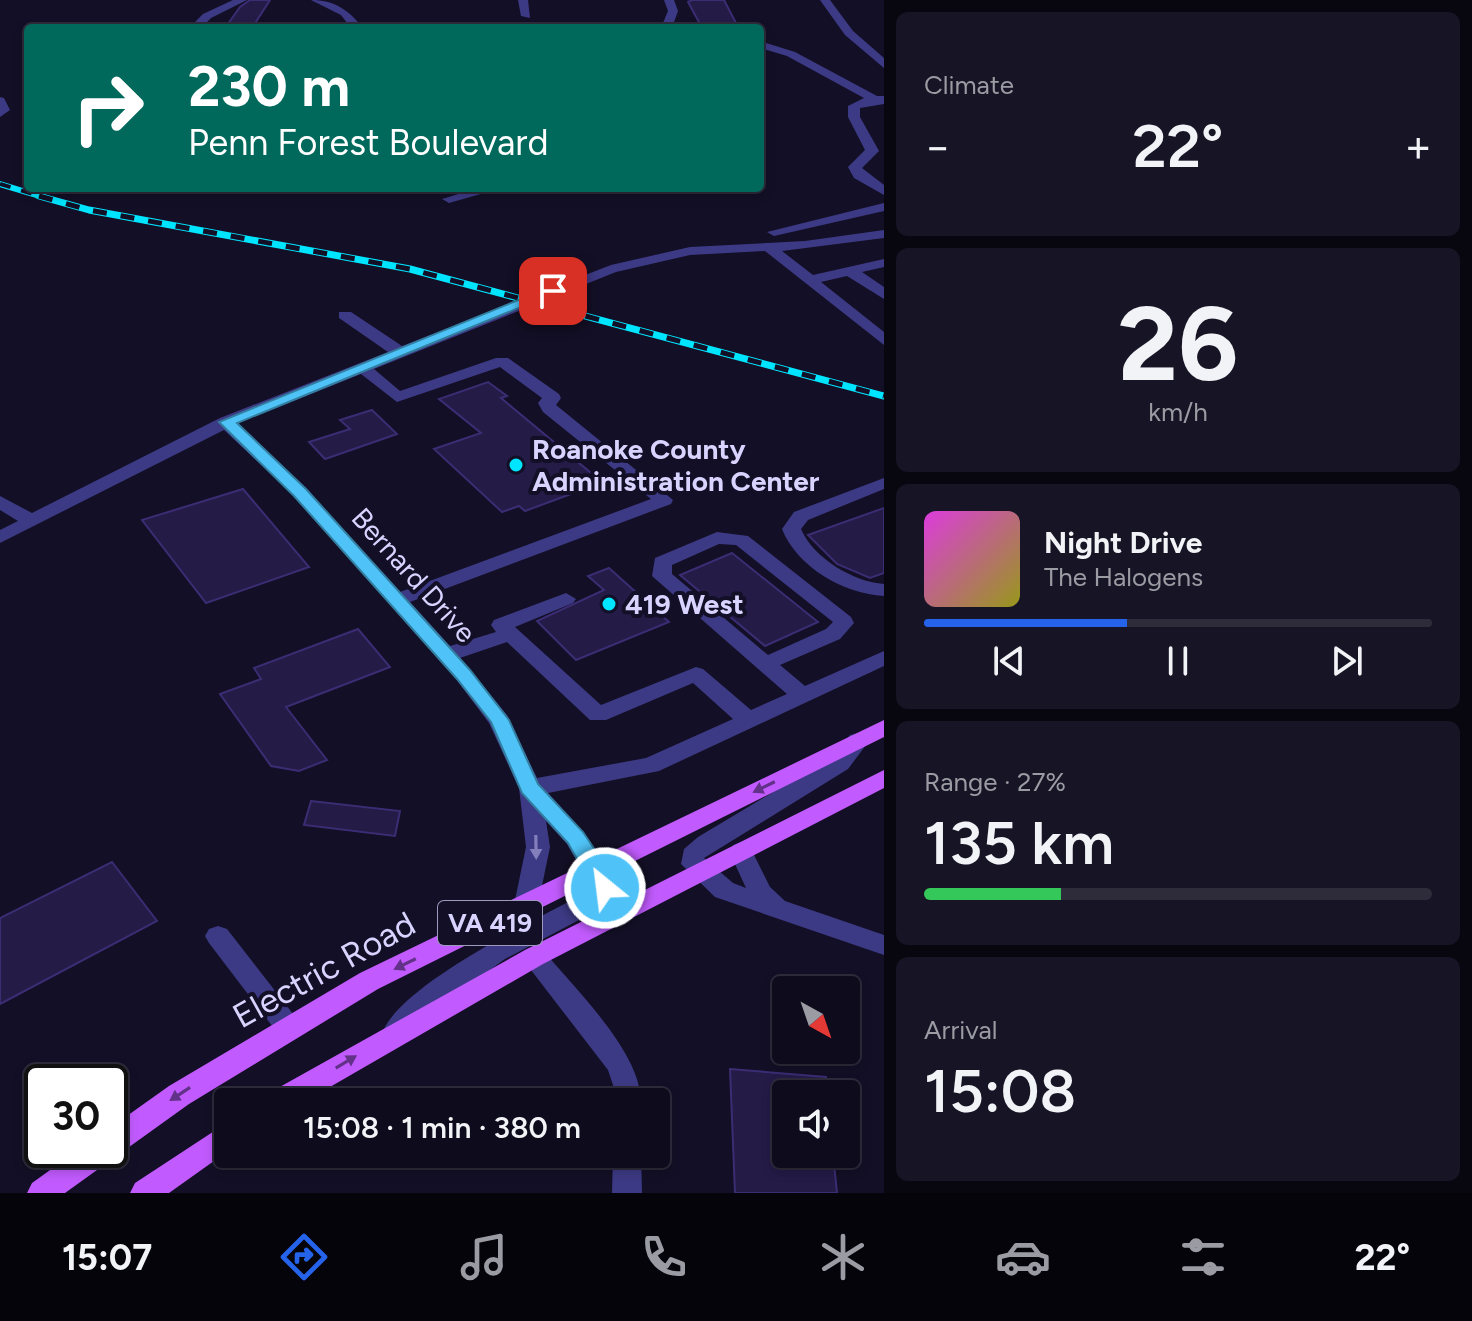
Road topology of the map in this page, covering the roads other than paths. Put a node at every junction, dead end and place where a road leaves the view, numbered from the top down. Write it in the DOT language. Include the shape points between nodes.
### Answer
graph roads {
  1 [pos="242,0"];
  2 [pos="316,0"];
  3 [pos="523,0"];
  4 [pos="669,0"];
  5 [pos="825,0"];
  6 [pos="526,16"];
  7 [pos="669,23"];
  8 [pos="199,24"];
  9 [pos="354,24"];
  10 [pos="884,44"];
  11 [pos="764,45"];
  12 [pos="863,46"];
  13 [pos="884,64"];
  14 [pos="879,100"];
  15 [pos="0,101"];
  16 [pos="0,113"];
  17 [pos="884,191"];
  18 [pos="478,192"];
  19 [pos="449,199"];
  20 [pos="884,207"];
  21 [pos="884,234"];
  22 [pos="772,240"];
  23 [pos="884,263"];
  24 [pos="850,271"];
  25 [pos="810,280"];
  26 [pos="884,294"];
  27 [pos="345,315"];
  28 [pos="884,340"];
  29 [pos="401,353"];
  30 [pos="362,367"];
  31 [pos="226,422"];
  32 [pos="884,483"];
  33 [pos="0,502"];
  34 [pos="32,521"];
  35 [pos="0,537"];
  36 [pos="884,590"];
  37 [pos="566,599"];
  38 [pos="397,600"];
  39 [pos="511,634"];
  40 [pos="446,655"];
  41 [pos="884,658"];
  42 [pos="765,664"];
  43 [pos="803,696"];
  44 [pos="749,721"];
  45 [pos="884,728"];
  46 [pos="858,741"];
  47 [pos="884,778"];
  48 [pos="530,788"];
  49 [pos="741,851"];
  50 [pos="597,870"];
  51 [pos="700,872"];
  52 [pos="526,905"];
  53 [pos="781,911"];
  54 [pos="218,936"];
  55 [pos="884,945"];
  56 [pos="534,957"];
  57 [pos="288,1027"];
  58 [pos="385,1040"];
  59 [pos="303,1088"];
  60 [pos="627,1088"];
  61 [pos="128,1131"];
  62 [pos="214,1145"];
  63 [pos="76,1168"];
  64 [pos="627,1168"];
  65 [pos="42,1193"];
  66 [pos="145,1193"];
  67 [pos="627,1193"];
  1 -- 8 [label="street"];
  2 -- 9 [label="street" via="345,13"];
  3 -- 6 [label="street"];
  4 -- 7 [label="street"];
  5 -- 12 [label="street"];
  10 -- 12 [label="street"];
  11 -- 14 [label="street"];
  12 -- 13 [label="street"];
  14 -- 17 [label="street" via="854,106 854,117 872,151 858,162 856,171"];
  15 -- 16 [label="street"];
  18 -- 19 [label="street"];
  20 -- 22 [label="street"];
  21 -- 22 [label="street"];
  22 -- 25 [label="street"];
  22 -- 29 [label="street" via="635,261"];
  23 -- 24 [label="street"];
  24 -- 25 [label="street"];
  24 -- 26 [label="street"];
  25 -- 28 [label="street"];
  27 -- 29 [label="street"];
  29 -- 30 [label="street"];
  30 -- 31 [label="street"];
  30 -- 38 [label="street" via="397,397 502,361 553,398 546,403 549,408 664,500"];
  31 -- 34 [label="street"];
  31 -- 38 [label="street, Bernard Drive" via="300,492"];
  32 -- 36 [label="street" via="801,516 791,529 799,546 855,586"];
  33 -- 34 [label="street"];
  34 -- 35 [label="street"];
  37 -- 39 [label="street" via="501,625"];
  38 -- 40 [label="street, Bernard Drive"];
  39 -- 40 [label="street"];
  39 -- 44 [label="street" via="598,715 696,674"];
  40 -- 48 [label="street, Bernard Drive" via="499,720"];
  41 -- 43 [label="street"];
  42 -- 42 [label="street" via="662,576 662,562 717,538 741,540 841,617 844,623 833,634"];
  42 -- 43 [label="street"];
  43 -- 44 [label="street"];
  44 -- 48 [label="street" via="651,765"];
  45 -- 46 [label="main road, Electric Road / VA 419"];
  46 -- 50 [label="main road, Electric Road / VA 419, one-way"];
  46 -- 51 [label="street" via="840,763 706,843 692,855"];
  47 -- 49 [label="main road, VA 419"];
  48 -- 50 [label="street, Bernard Drive"];
  48 -- 52 [label="street, Bernard Drive, one-way" via="538,847"];
  49 -- 51 [label="main road, VA 419"];
  49 -- 53 [label="street" via="761,893"];
  50 -- 52 [label="main road, Electric Road / VA 419"];
  50 -- 58 [label="street" via="605,888 601,895 483,960"];
  51 -- 53 [label="street" via="724,890"];
  51 -- 56 [label="main road, VA 419"];
  52 -- 57 [label="main road, Electric Road / VA 419, one-way"];
  53 -- 55 [label="street"];
  54 -- 57 [label="street"];
  56 -- 58 [label="main road, VA 419"];
  56 -- 60 [label="street" via="619,1064"];
  57 -- 61 [label="main road, Electric Road / VA 419, one-way"];
  59 -- 58 [label="main road, VA 419, one-way"];
  62 -- 66 [label="main road"];
  63 -- 65 [label="main road"];
  64 -- 67 [label="street"];
}
